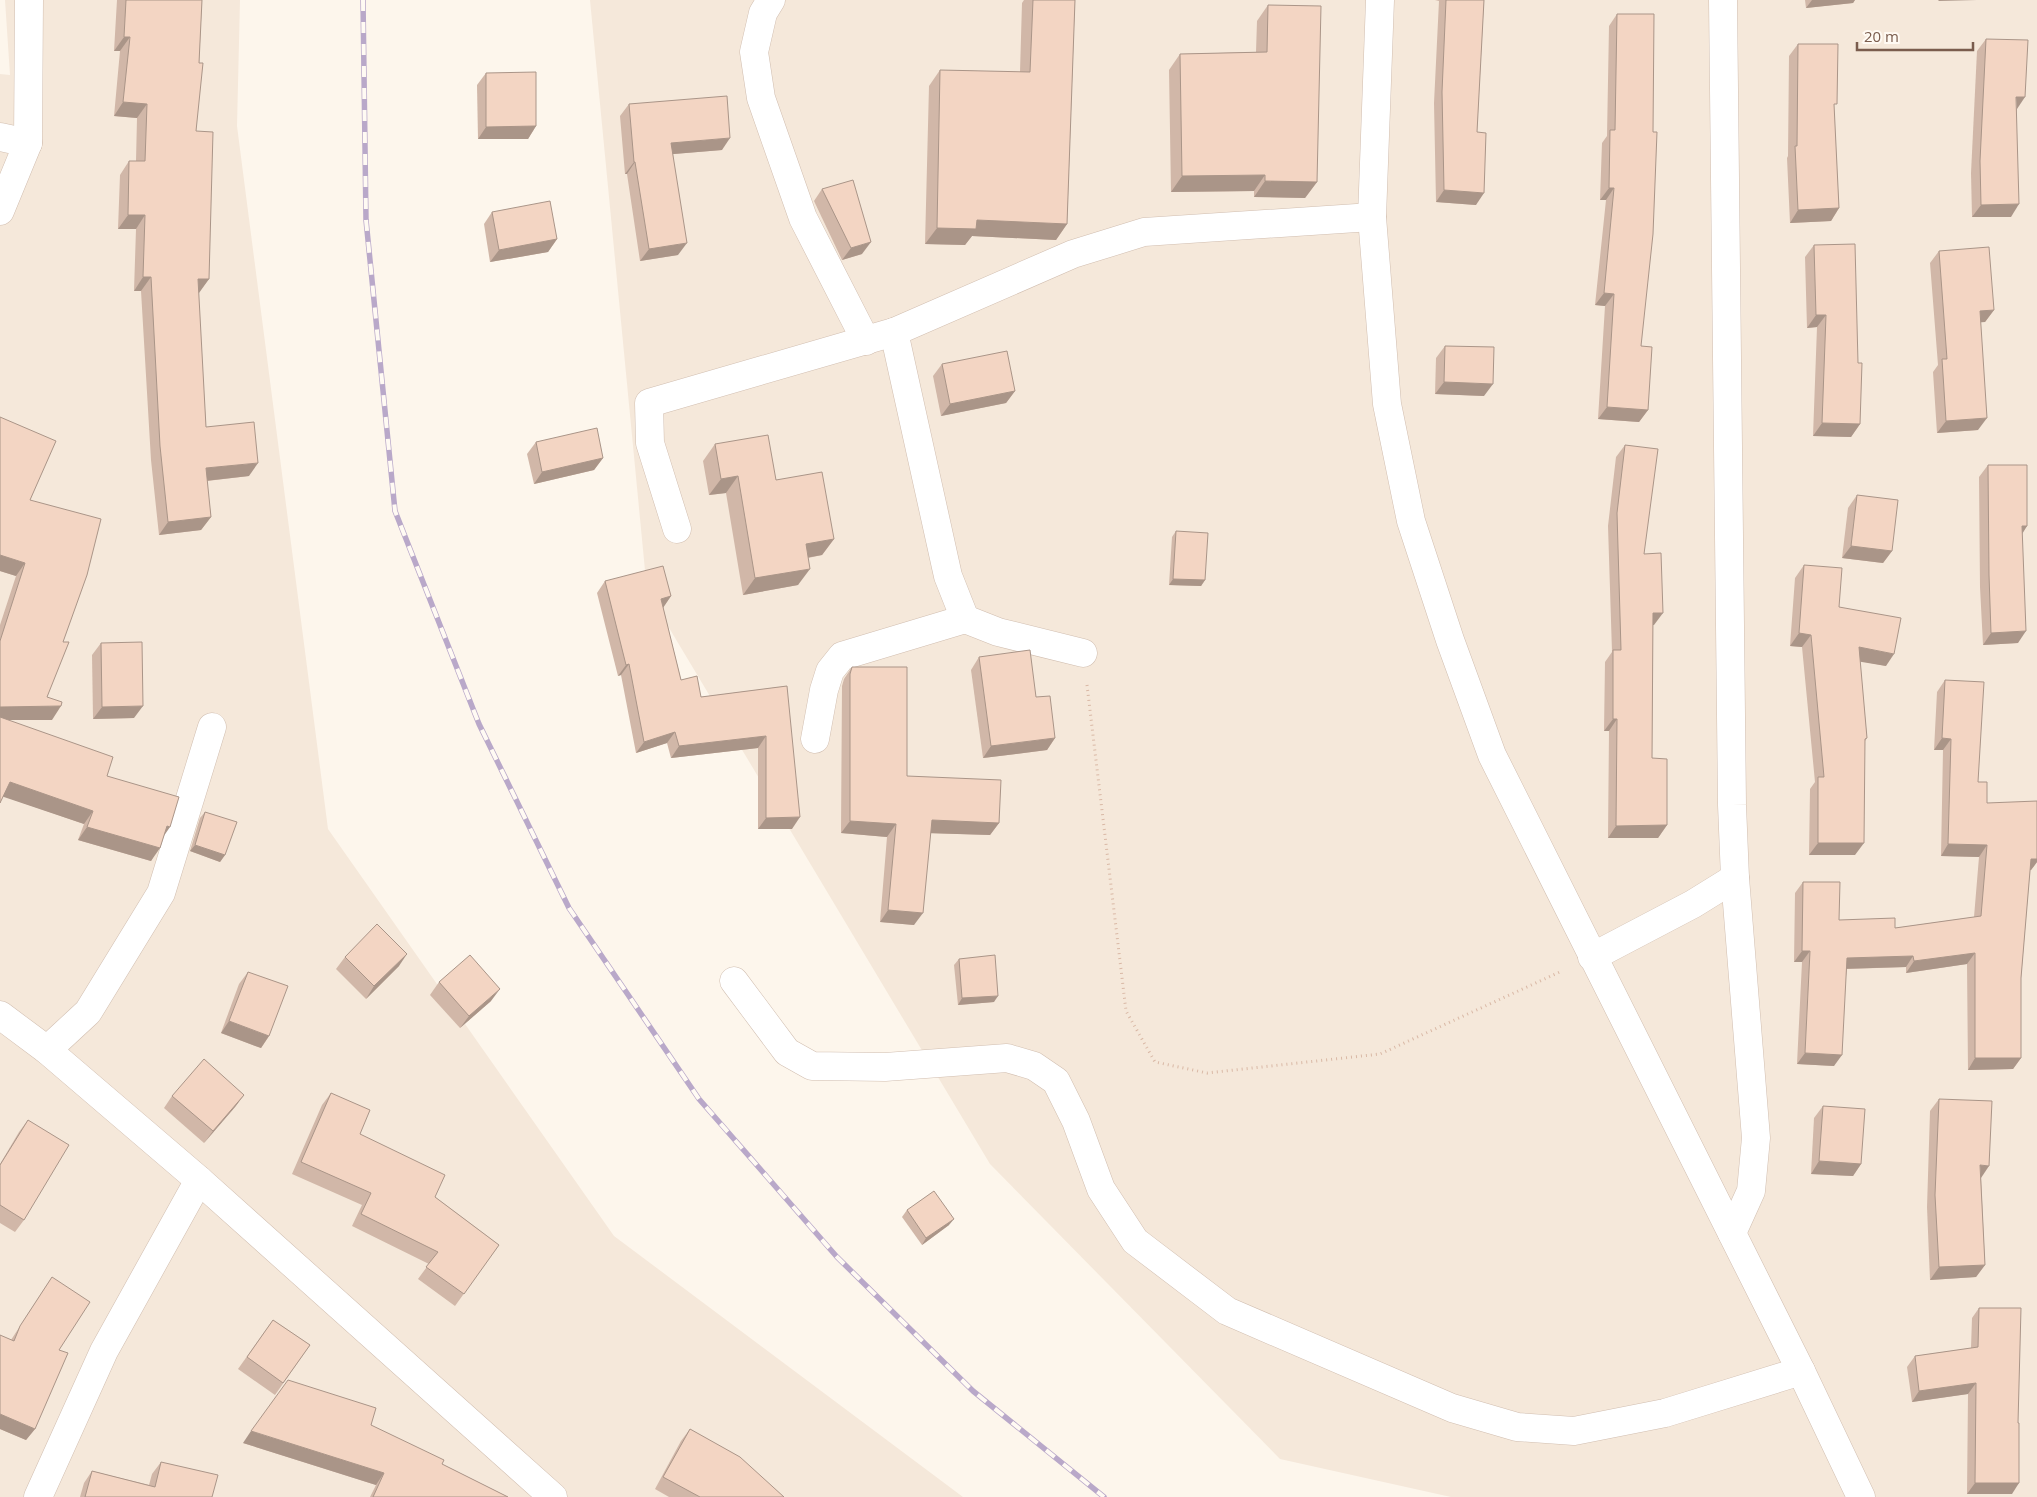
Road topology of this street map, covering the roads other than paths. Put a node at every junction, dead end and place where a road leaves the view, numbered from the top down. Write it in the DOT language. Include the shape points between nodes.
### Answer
graph roads {
  1 [pos="29,0"];
  2 [pos="771,0"];
  3 [pos="1380,0"];
  4 [pos="1723,0"];
  5 [pos="0,137"];
  6 [pos="28,143"];
  7 [pos="0,211"];
  8 [pos="1372,217"];
  9 [pos="894,332"];
  10 [pos="866,341"];
  11 [pos="677,529"];
  12 [pos="965,619"];
  13 [pos="1083,653"];
  14 [pos="212,727"];
  15 [pos="815,739"];
  16 [pos="1735,878"];
  17 [pos="1592,958"];
  18 [pos="734,981"];
  19 [pos="0,1015"];
  20 [pos="47,1050"];
  21 [pos="199,1180"];
  22 [pos="1732,1233"];
  23 [pos="1801,1371"];
  24 [pos="38,1497"];
  25 [pos="553,1497"];
  26 [pos="1861,1497"];
  1 -- 6 [label="street"];
  2 -- 10 [label="street" via="763,13 754,52 761,98 803,218"];
  3 -- 8 [label="street"];
  4 -- 16 [label="street"];
  5 -- 6 [label="street"];
  6 -- 7 [label="street"];
  8 -- 9 [label="street" via="1144,232 1073,254"];
  8 -- 17 [label="street" via="1387,404 1411,521 1492,755"];
  9 -- 10 [label="street"];
  9 -- 12 [label="street" via="948,576"];
  10 -- 11 [label="street" via="649,403 650,443"];
  12 -- 13 [label="street" via="998,632"];
  12 -- 15 [label="street" via="842,656 830,671"];
  14 -- 20 [label="street" via="161,893 88,1012"];
  16 -- 17 [label="street"];
  16 -- 22 [label="street" via="1756,1138 1751,1191"];
  17 -- 22 [label="street"];
  18 -- 23 [label="street" via="787,1052 812,1066 885,1067 1007,1058 1034,1066 1056,1081 1076,1121 1101,1189 1135,1241 1226,1311 1452,1408 1517,1426 1574,1431 1665,1413"];
  19 -- 20 [label="street"];
  20 -- 21 [label="street"];
  21 -- 24 [label="street" via="104,1351"];
  21 -- 25 [label="street"];
  22 -- 23 [label="street"];
  23 -- 26 [label="street"];
}
